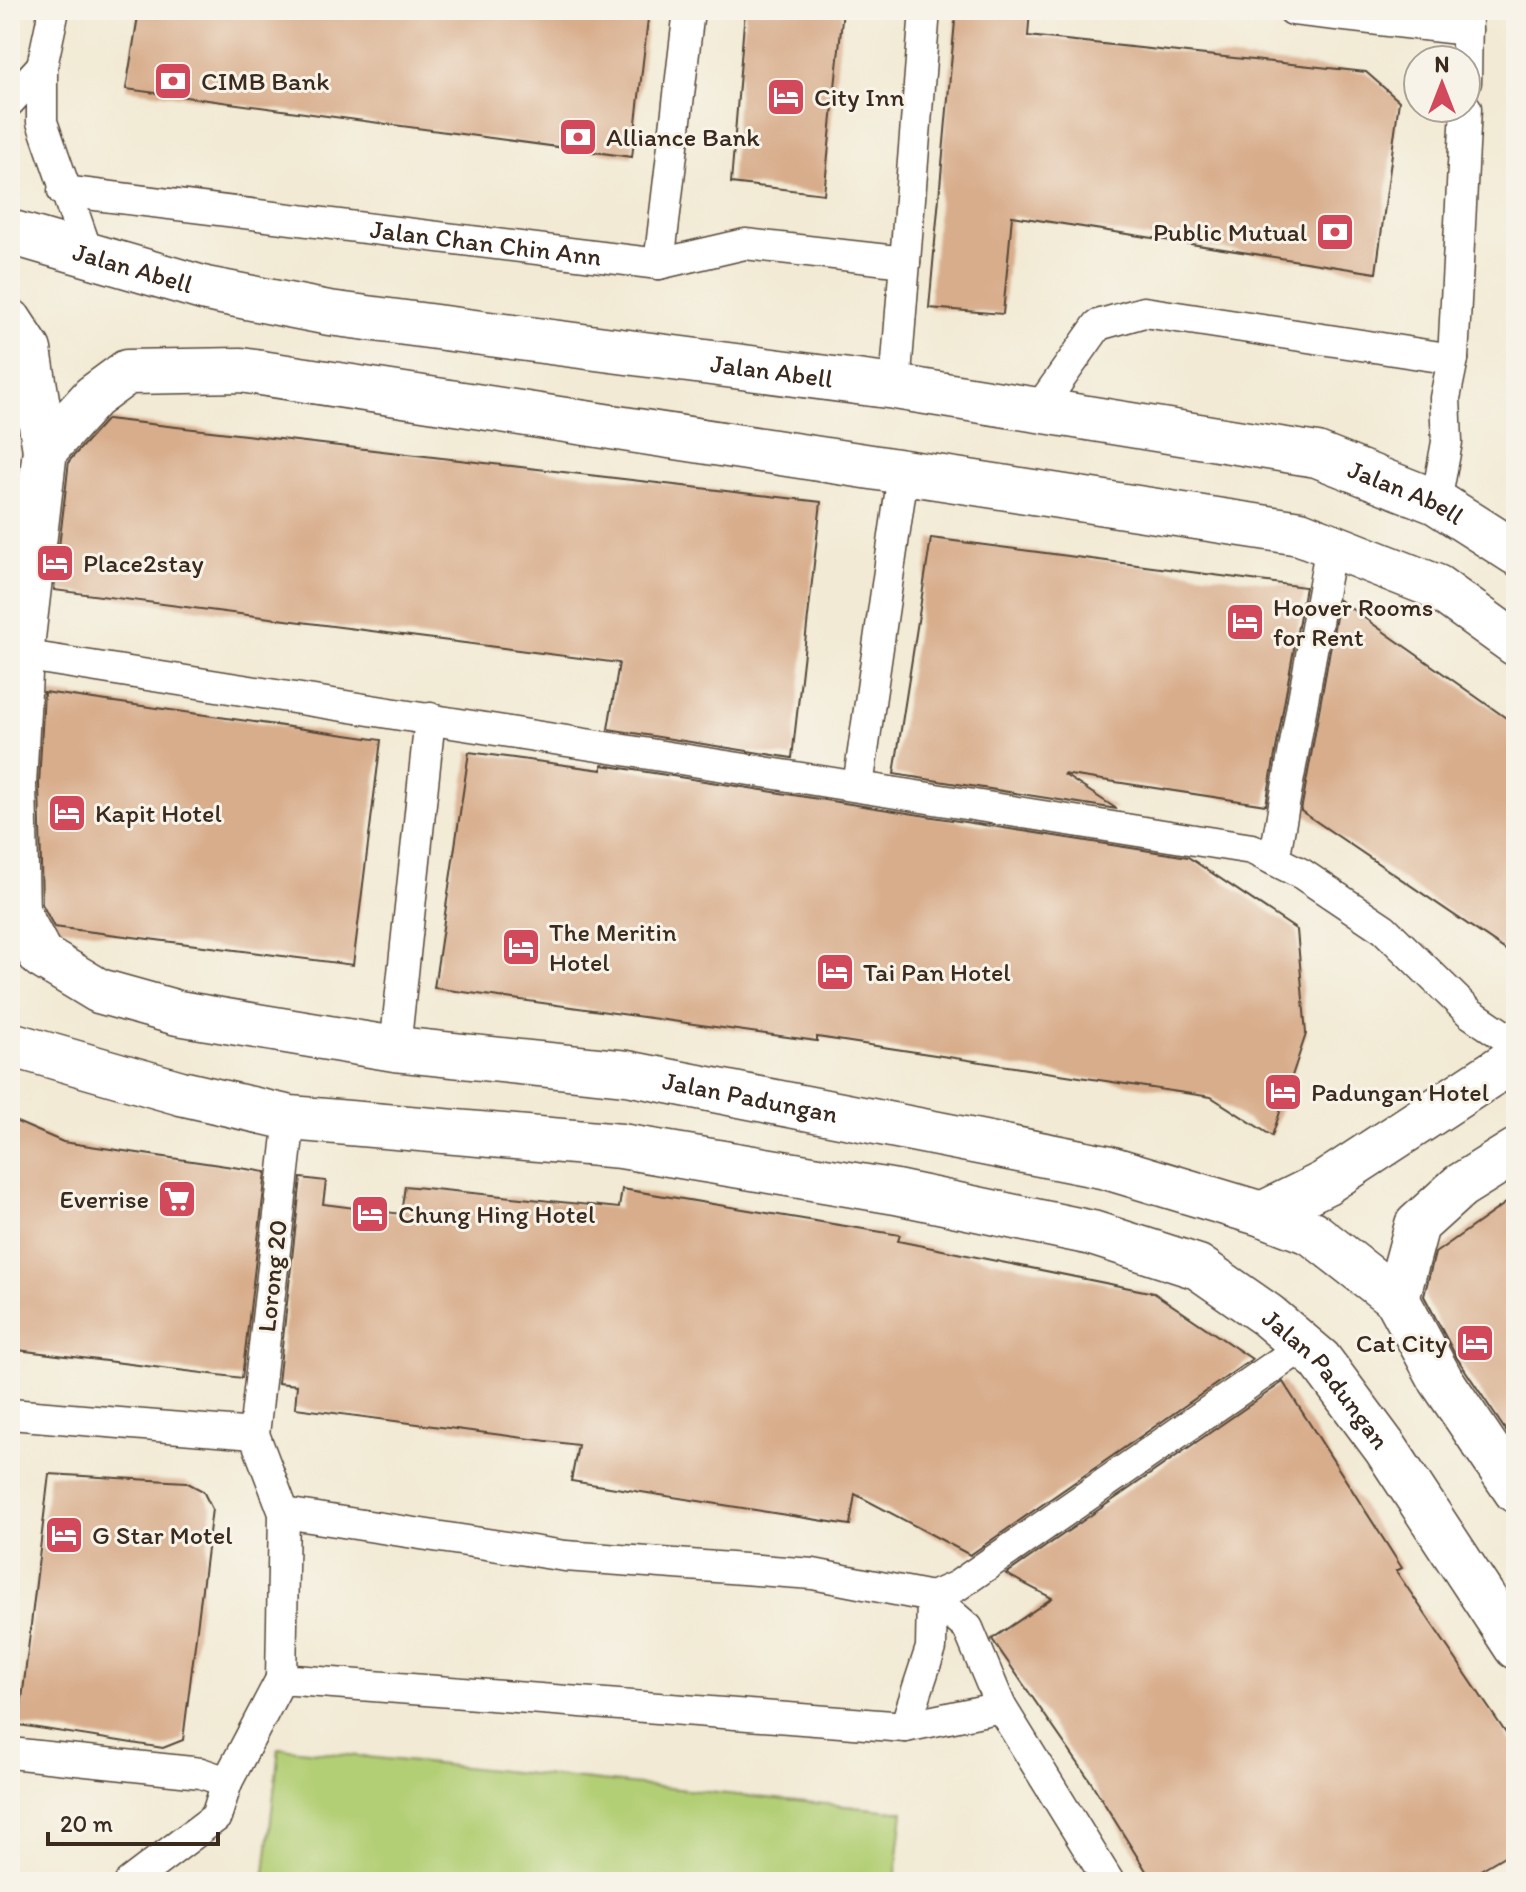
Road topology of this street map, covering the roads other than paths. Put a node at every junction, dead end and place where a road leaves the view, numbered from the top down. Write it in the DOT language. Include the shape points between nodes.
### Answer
graph roads {
  1 [pos="54,10"];
  2 [pos="689,10"];
  3 [pos="925,10"];
  4 [pos="1293,10"];
  5 [pos="1467,20"];
  6 [pos="1467,44"];
  7 [pos="42,66"];
  8 [pos="10,100"];
  9 [pos="1465,124"];
  10 [pos="63,191"];
  11 [pos="10,232"];
  12 [pos="89,257"];
  13 [pos="905,262"];
  14 [pos="659,264"];
  15 [pos="10,321"];
  16 [pos="1453,359"];
  17 [pos="895,387"];
  18 [pos="1038,410"];
  19 [pos="45,450"];
  20 [pos="903,474"];
  21 [pos="1436,502"];
  22 [pos="1331,545"];
  23 [pos="1516,553"];
  24 [pos="1516,644"];
  25 [pos="21,655"];
  26 [pos="430,718"];
  27 [pos="858,786"];
  28 [pos="12,787"];
  29 [pos="1274,860"];
  30 [pos="10,1044"];
  31 [pos="1516,1044"];
  32 [pos="395,1049"];
  33 [pos="1516,1058"];
  34 [pos="290,1118"];
  35 [pos="1516,1151"];
  36 [pos="1262,1214"];
  37 [pos="1397,1299"];
  38 [pos="1303,1346"];
  39 [pos="10,1414"];
  40 [pos="254,1434"];
  41 [pos="1516,1491"];
  42 [pos="284,1513"];
  43 [pos="932,1597"];
  44 [pos="1516,1647"];
  45 [pos="281,1679"];
  46 [pos="1001,1707"];
  47 [pos="905,1727"];
  48 [pos="10,1753"];
  49 [pos="227,1782"];
  50 [pos="130,1882"];
  51 [pos="1109,1882"];
  1 -- 7 [label="lane"];
  2 -- 14 [label="lane"];
  3 -- 13 [label="lane"];
  4 -- 5 [label="lane"];
  5 -- 6 [label="lane"];
  7 -- 8 [label="lane"];
  7 -- 10 [label="lane" via="42,122"];
  9 -- 16 [label="lane"];
  10 -- 12 [label="lane"];
  10 -- 14 [label="lane, Jalan Chan Chin Ann"];
  11 -- 12 [label="main road, Jalan Abell"];
  12 -- 17 [label="main road, Jalan Abell" via="206,289 329,313"];
  13 -- 14 [label="lane, Jalan Chan Chin Ann" via="745,244"];
  13 -- 17 [label="lane"];
  15 -- 19 [label="main road" via="29,350"];
  16 -- 18 [label="lane" via="1144,312 1098,325"];
  16 -- 21 [label="lane"];
  17 -- 18 [label="main road, Jalan Abell"];
  18 -- 21 [label="main road, Jalan Abell" via="1317,455"];
  19 -- 20 [label="main road" via="93,397 127,372 241,370"];
  19 -- 25 [label="main road"];
  20 -- 22 [label="main road" via="1300,533"];
  20 -- 27 [label="lane"];
  21 -- 23 [label="main road, Jalan Abell"];
  22 -- 24 [label="main road" via="1437,587"];
  22 -- 29 [label="lane"];
  25 -- 26 [label="lane"];
  25 -- 28 [label="main road, Jalan Padungan"];
  26 -- 27 [label="lane"];
  26 -- 32 [label="lane"];
  27 -- 29 [label="lane" via="1252,849"];
  28 -- 32 [label="main road, Jalan Padungan" via="17,911 41,956 99,991 178,1013"];
  29 -- 31 [label="lane" via="1384,929 1470,1013"];
  30 -- 34 [label="main road, Jalan Padungan"];
  32 -- 36 [label="main road, Jalan Padungan" via="642,1076 1106,1167"];
  33 -- 36 [label="main road" via="1325,1183"];
  34 -- 38 [label="main road, Jalan Padungan" via="621,1146 896,1192 1092,1233 1198,1267"];
  34 -- 40 [label="lane, Lorong 20"];
  35 -- 37 [label="main road" via="1460,1186 1417,1225"];
  36 -- 37 [label="main road, Jalan Padungan" via="1312,1233"];
  37 -- 41 [label="main road, Jalan Padungan" via="1441,1380"];
  38 -- 43 [label="lane" via="957,1586"];
  38 -- 44 [label="main road, Jalan Padungan" via="1320,1360 1386,1449"];
  39 -- 40 [label="lane"];
  40 -- 42 [label="lane"];
  42 -- 43 [label="lane" via="565,1556 813,1574"];
  42 -- 45 [label="lane"];
  43 -- 46 [label="lane" via="968,1628"];
  43 -- 47 [label="lane" via="931,1648"];
  45 -- 47 [label="lane"];
  45 -- 49 [label="lane"];
  46 -- 47 [label="lane"];
  46 -- 51 [label="lane"];
  48 -- 49 [label="lane" via="201,1773"];
  49 -- 50 [label="lane" via="216,1817"];
}
